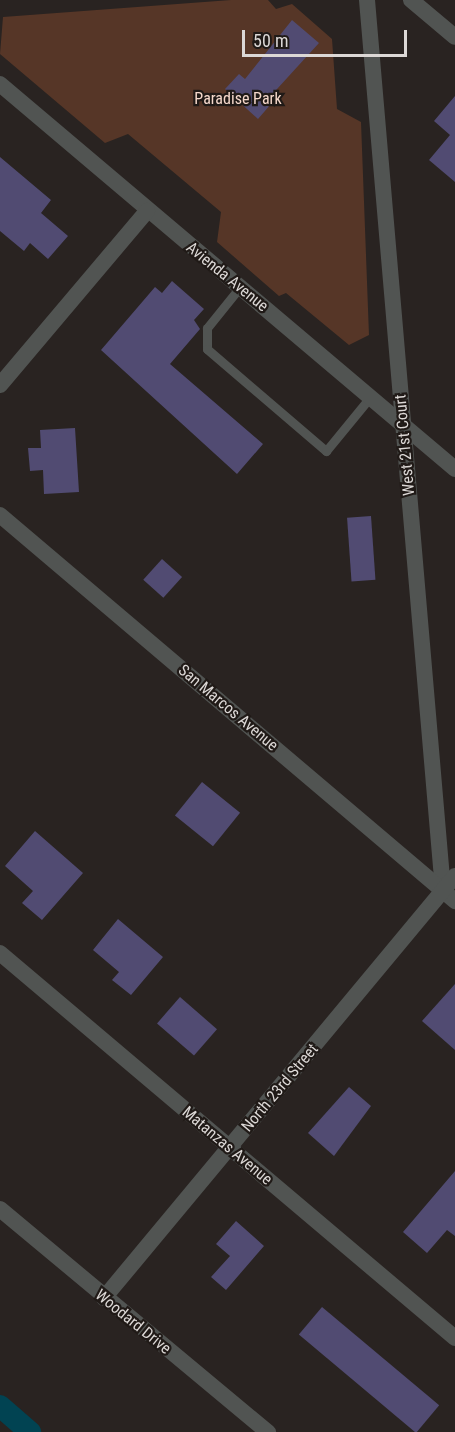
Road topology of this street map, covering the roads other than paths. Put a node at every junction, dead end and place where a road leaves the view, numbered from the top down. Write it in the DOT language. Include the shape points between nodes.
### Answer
graph roads {
  1 [pos="367,0"];
  2 [pos="411,0"];
  3 [pos="455,37"];
  4 [pos="0,84"];
  5 [pos="147,212"];
  6 [pos="240,287"];
  7 [pos="0,385"];
  8 [pos="370,396"];
  9 [pos="403,425"];
  10 [pos="455,469"];
  11 [pos="0,515"];
  12 [pos="455,876"];
  13 [pos="449,896"];
  14 [pos="0,953"];
  15 [pos="230,1148"];
  16 [pos="0,1209"];
  17 [pos="104,1298"];
  18 [pos="455,1338"];
  19 [pos="268,1432"];
  1 -- 9 [label="street, West 21st Court"];
  2 -- 3 [label="street"];
  4 -- 5 [label="street, Avienda Avenue"];
  5 -- 6 [label="street, Avienda Avenue"];
  5 -- 7 [label="street"];
  6 -- 8 [label="street, Avienda Avenue"];
  6 -- 8 [label="lane" via="207,327 207,349 326,451"];
  8 -- 9 [label="street, Avienda Avenue"];
  9 -- 10 [label="street, Avienda Avenue"];
  9 -- 13 [label="street, West 21st Court"];
  11 -- 13 [label="street, San Marcos Avenue"];
  12 -- 13 [label="street, North 23rd Street"];
  13 -- 15 [label="street, North 23rd Street"];
  14 -- 15 [label="street, Matanzas Avenue"];
  15 -- 17 [label="street, North 23rd Street"];
  15 -- 18 [label="street, Matanzas Avenue"];
  16 -- 17 [label="street, Woodard Drive"];
  17 -- 19 [label="street, Woodard Drive"];
}
